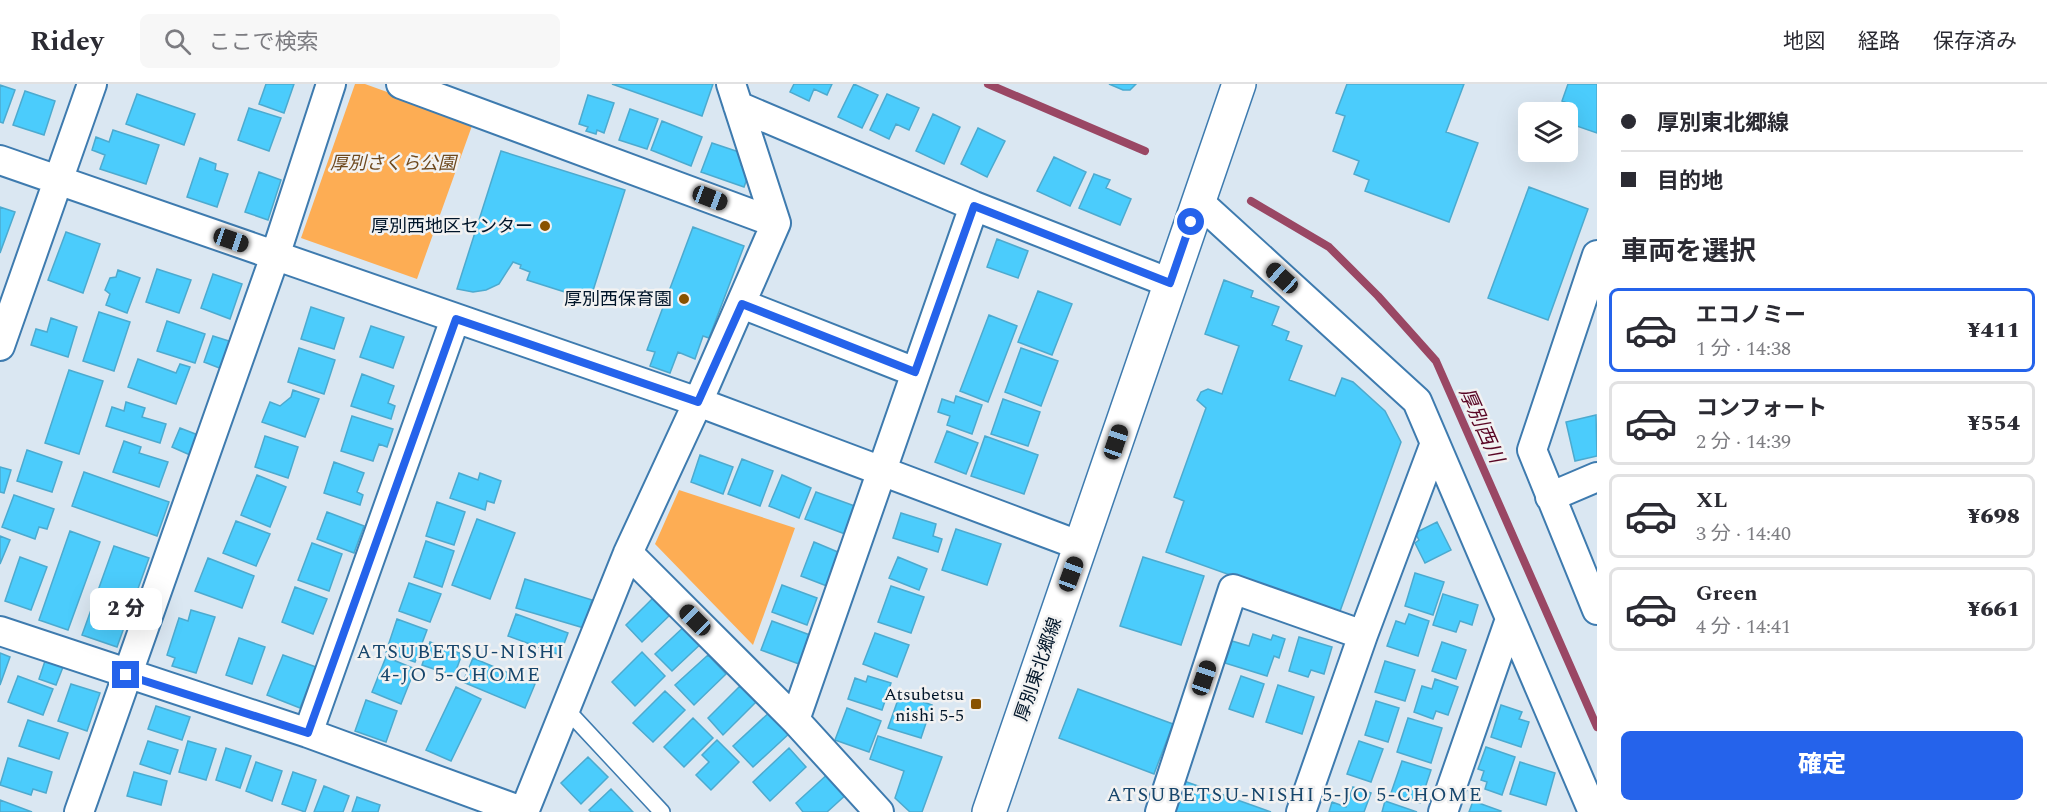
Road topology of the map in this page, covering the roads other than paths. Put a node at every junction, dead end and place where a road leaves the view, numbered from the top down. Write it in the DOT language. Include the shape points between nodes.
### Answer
graph roads {
  1 [pos="92,84"];
  2 [pos="331,84"];
  3 [pos="401,84"];
  4 [pos="1239,84"];
  5 [pos="735,95"];
  6 [pos="0,160"];
  7 [pos="58,180"];
  8 [pos="1198,201"];
  9 [pos="974,206"];
  10 [pos="776,223"];
  11 [pos="1597,255"];
  12 [pos="275,256"];
  13 [pos="1170,283"];
  14 [pos="742,304"];
  15 [pos="456,319"];
  16 [pos="0,346"];
  17 [pos="915,372"];
  18 [pos="698,402"];
  19 [pos="1435,443"];
  20 [pos="884,472"];
  21 [pos="1597,477"];
  22 [pos="1550,497"];
  23 [pos="1081,546"];
  24 [pos="628,553"];
  25 [pos="1597,610"];
  26 [pos="1510,619"];
  27 [pos="0,631"];
  28 [pos="1363,634"];
  29 [pos="126,675"];
  30 [pos="566,709"];
  31 [pos="795,720"];
  32 [pos="308,733"];
  33 [pos="1583,804"];
  34 [pos="79,812"];
  35 [pos="524,812"];
  36 [pos="662,812"];
  37 [pos="879,812"];
  38 [pos="988,812"];
  39 [pos="1160,812"];
  40 [pos="1301,812"];
  41 [pos="1443,812"];
  1 -- 7 [label="street"];
  2 -- 12 [label="street"];
  3 -- 10 [label="street"];
  4 -- 8 [label="main road, 厚別東北郷線"];
  5 -- 9 [label="street"];
  5 -- 10 [label="street"];
  6 -- 7 [label="street"];
  7 -- 12 [label="street"];
  7 -- 16 [label="street"];
  8 -- 13 [label="main road, 厚別東北郷線"];
  8 -- 19 [label="street" via="1417,401"];
  9 -- 13 [label="street"];
  9 -- 17 [label="street"];
  10 -- 14 [label="street"];
  11 -- 22 [label="street" via="1532,450"];
  12 -- 15 [label="street"];
  12 -- 29 [label="street"];
  13 -- 23 [label="main road, 厚別東北郷線"];
  14 -- 17 [label="street"];
  14 -- 18 [label="street"];
  15 -- 18 [label="street"];
  15 -- 32 [label="street"];
  17 -- 20 [label="street"];
  18 -- 20 [label="street"];
  18 -- 24 [label="street"];
  19 -- 26 [label="street"];
  19 -- 28 [label="street"];
  20 -- 23 [label="street"];
  20 -- 31 [label="street"];
  21 -- 22 [label="street"];
  22 -- 25 [label="street"];
  23 -- 38 [label="main road, 厚別東北郷線"];
  24 -- 30 [label="street"];
  24 -- 31 [label="street"];
  26 -- 33 [label="street"];
  26 -- 41 [label="street"];
  27 -- 29 [label="street"];
  28 -- 39 [label="street" via="1233,589"];
  28 -- 40 [label="street"];
  29 -- 32 [label="street"];
  29 -- 34 [label="street"];
  30 -- 35 [label="street"];
  30 -- 36 [label="lane"];
  31 -- 37 [label="street"];
  32 -- 35 [label="street"];
}
